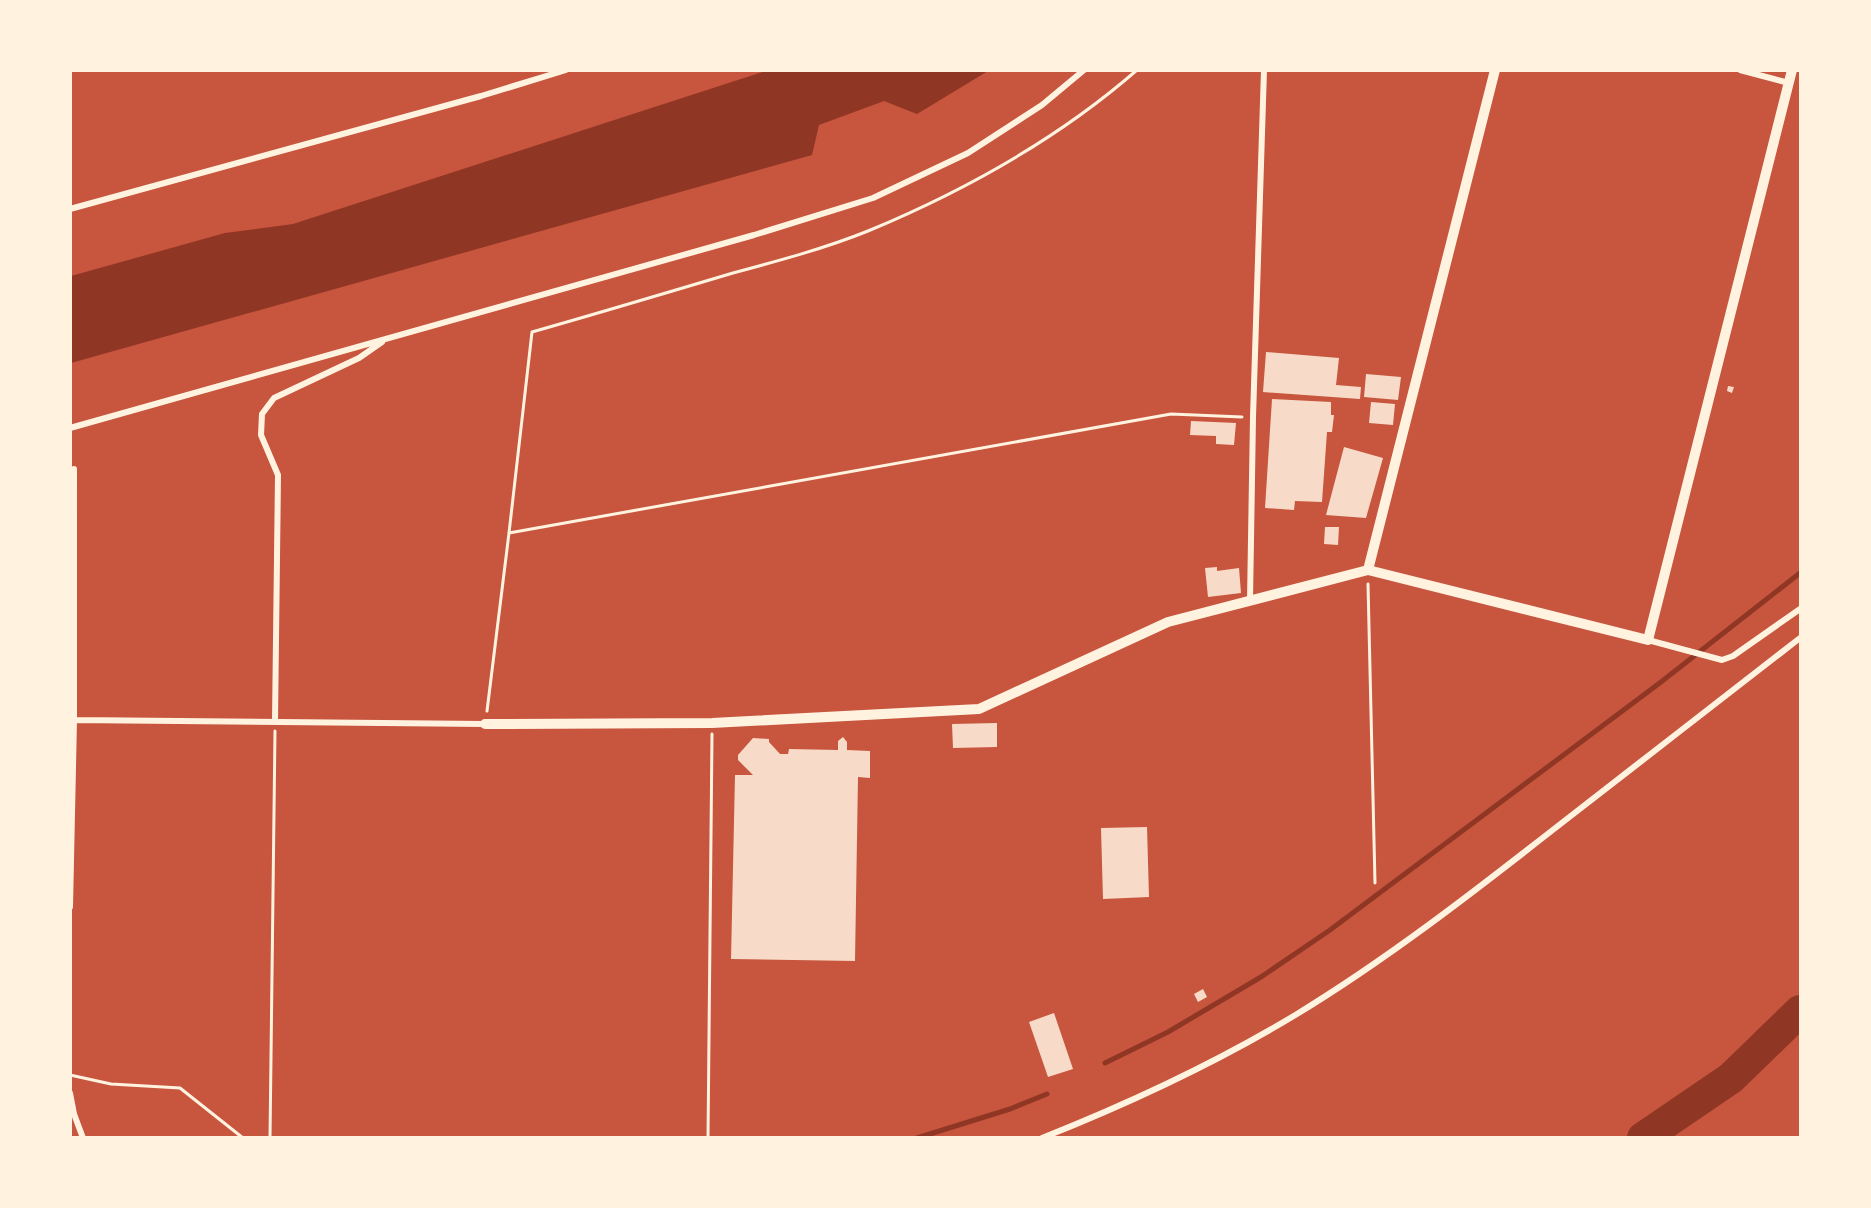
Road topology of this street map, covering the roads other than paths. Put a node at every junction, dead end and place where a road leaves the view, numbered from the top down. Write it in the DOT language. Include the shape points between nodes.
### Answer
graph roads {
  1 [pos="566,70"];
  2 [pos="1084,70"];
  3 [pos="1264,70"];
  4 [pos="1495,70"];
  5 [pos="1740,70"];
  6 [pos="1792,70"];
  7 [pos="1789,83"];
  8 [pos="70,209"];
  9 [pos="387,339"];
  10 [pos="70,428"];
  11 [pos="74,469"];
  12 [pos="1368,570"];
  13 [pos="1250,600"];
  14 [pos="1800,609"];
  15 [pos="1800,638"];
  16 [pos="1648,640"];
  17 [pos="74,720"];
  18 [pos="275,722"];
  19 [pos="485,724"];
  20 [pos="70,907"];
  21 [pos="70,1093"];
  22 [pos="83,1137"];
  23 [pos="1042,1137"];
  1 -- 8 [label="street"];
  2 -- 9 [label="street" via="1041,105 968,153 873,198 754,236"];
  3 -- 13 [label="street"];
  4 -- 12 [label="street"];
  5 -- 7 [label="street"];
  6 -- 7 [label="street"];
  7 -- 16 [label="street"];
  9 -- 10 [label="street"];
  9 -- 18 [label="street" via="359,358 274,398 262,414 261,435 278,475"];
  11 -- 17 [label="street"];
  12 -- 13 [label="street"];
  12 -- 16 [label="street"];
  13 -- 19 [label="street" via="1168,622 979,709 712,723"];
  14 -- 16 [label="street" via="1722,660"];
  15 -- 23 [label="street" via="1468,895 1297,1014 1193,1071 1109,1111"];
  17 -- 18 [label="street"];
  17 -- 20 [label="street"];
  18 -- 19 [label="street"];
  21 -- 22 [label="street"];
}
